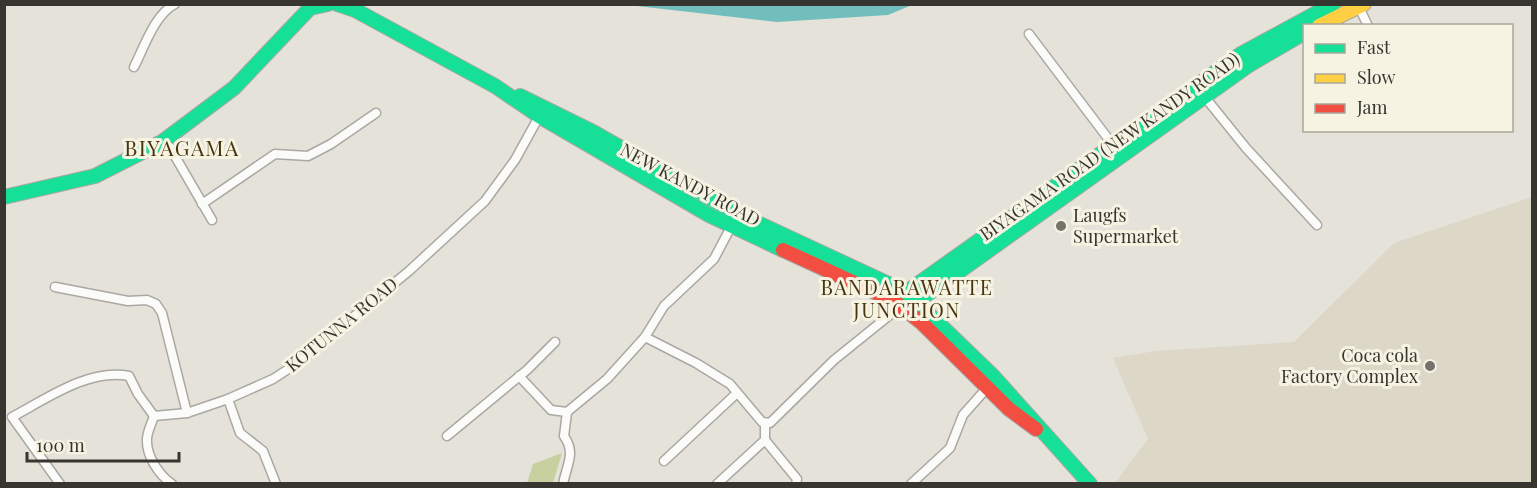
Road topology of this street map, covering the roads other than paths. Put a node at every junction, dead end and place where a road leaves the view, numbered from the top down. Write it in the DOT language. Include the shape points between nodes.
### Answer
graph roads {
  1 [pos="175,4"];
  2 [pos="328,4"];
  3 [pos="337,4"];
  4 [pos="1333,4"];
  5 [pos="1360,5"];
  6 [pos="1323,24"];
  7 [pos="1367,24"];
  8 [pos="1029,34"];
  9 [pos="1303,34"];
  10 [pos="134,67"];
  11 [pos="1204,96"];
  12 [pos="542,111"];
  13 [pos="376,113"];
  14 [pos="165,140"];
  15 [pos="1116,150"];
  16 [pos="4,197"];
  17 [pos="202,204"];
  18 [pos="212,220"];
  19 [pos="734,220"];
  20 [pos="1317,225"];
  21 [pos="55,287"];
  22 [pos="905,302"];
  23 [pos="645,337"];
  24 [pos="555,342"];
  25 [pos="519,376"];
  26 [pos="986,389"];
  27 [pos="737,393"];
  28 [pos="228,399"];
  29 [pos="567,412"];
  30 [pos="187,413"];
  31 [pos="154,416"];
  32 [pos="8,419"];
  33 [pos="765,423"];
  34 [pos="1036,429"];
  35 [pos="447,436"];
  36 [pos="765,440"];
  37 [pos="664,461"];
  38 [pos="798,482"];
  39 [pos="60,483"];
  40 [pos="172,483"];
  41 [pos="276,483"];
  42 [pos="563,483"];
  43 [pos="717,483"];
  44 [pos="911,483"];
  45 [pos="1090,483"];
  1 -- 10 [label="street" via="155,26"];
  2 -- 14 [label="main road" via="310,8 234,88"];
  3 -- 12 [label="main road, NEW KANDY ROAD" via="355,10"];
  4 -- 15 [label="main road, BIYAGAMA ROAD (NEW KANDY ROAD)" via="1241,54"];
  5 -- 6 [label="main road"];
  5 -- 7 [label="street"];
  8 -- 15 [label="street"];
  9 -- 11 [label="main road, BIYAGAMA ROAD (NEW KANDY ROAD)"];
  11 -- 15 [label="main road, BIYAGAMA ROAD (NEW KANDY ROAD)"];
  11 -- 20 [label="street"];
  12 -- 19 [label="main road, NEW KANDY ROAD"];
  12 -- 28 [label="street, KOTUNNA ROAD" via="500,182 454,232 296,364"];
  13 -- 17 [label="street" via="308,156 275,154"];
  14 -- 16 [label="main road" via="95,176"];
  14 -- 17 [label="street"];
  15 -- 22 [label="main road, BIYAGAMA ROAD (NEW KANDY ROAD)"];
  17 -- 18 [label="street"];
  19 -- 22 [label="main road, NEW KANDY ROAD"];
  19 -- 23 [label="street" via="714,259 664,306"];
  21 -- 30 [label="street" via="156,304 162,313"];
  22 -- 26 [label="main road"];
  22 -- 33 [label="street" via="834,360 774,420"];
  22 -- 34 [label="main road" via="1016,402"];
  23 -- 27 [label="street" via="696,363 730,384"];
  23 -- 29 [label="street" via="607,379"];
  24 -- 25 [label="street"];
  25 -- 29 [label="street" via="551,410"];
  25 -- 35 [label="street"];
  26 -- 34 [label="main road"];
  26 -- 44 [label="street" via="963,415 950,448"];
  27 -- 33 [label="street"];
  27 -- 37 [label="street"];
  28 -- 30 [label="street, KOTUNNA ROAD"];
  28 -- 41 [label="street" via="240,433 263,451"];
  29 -- 42 [label="street" via="564,436 572,454"];
  30 -- 31 [label="street, KOTUNNA ROAD"];
  31 -- 32 [label="street" via="129,376 119,374 71,386"];
  31 -- 40 [label="street" via="146,439 149,454 163,477"];
  32 -- 39 [label="street"];
  33 -- 36 [label="street"];
  34 -- 45 [label="main road"];
  36 -- 38 [label="street"];
  36 -- 43 [label="street"];
}
